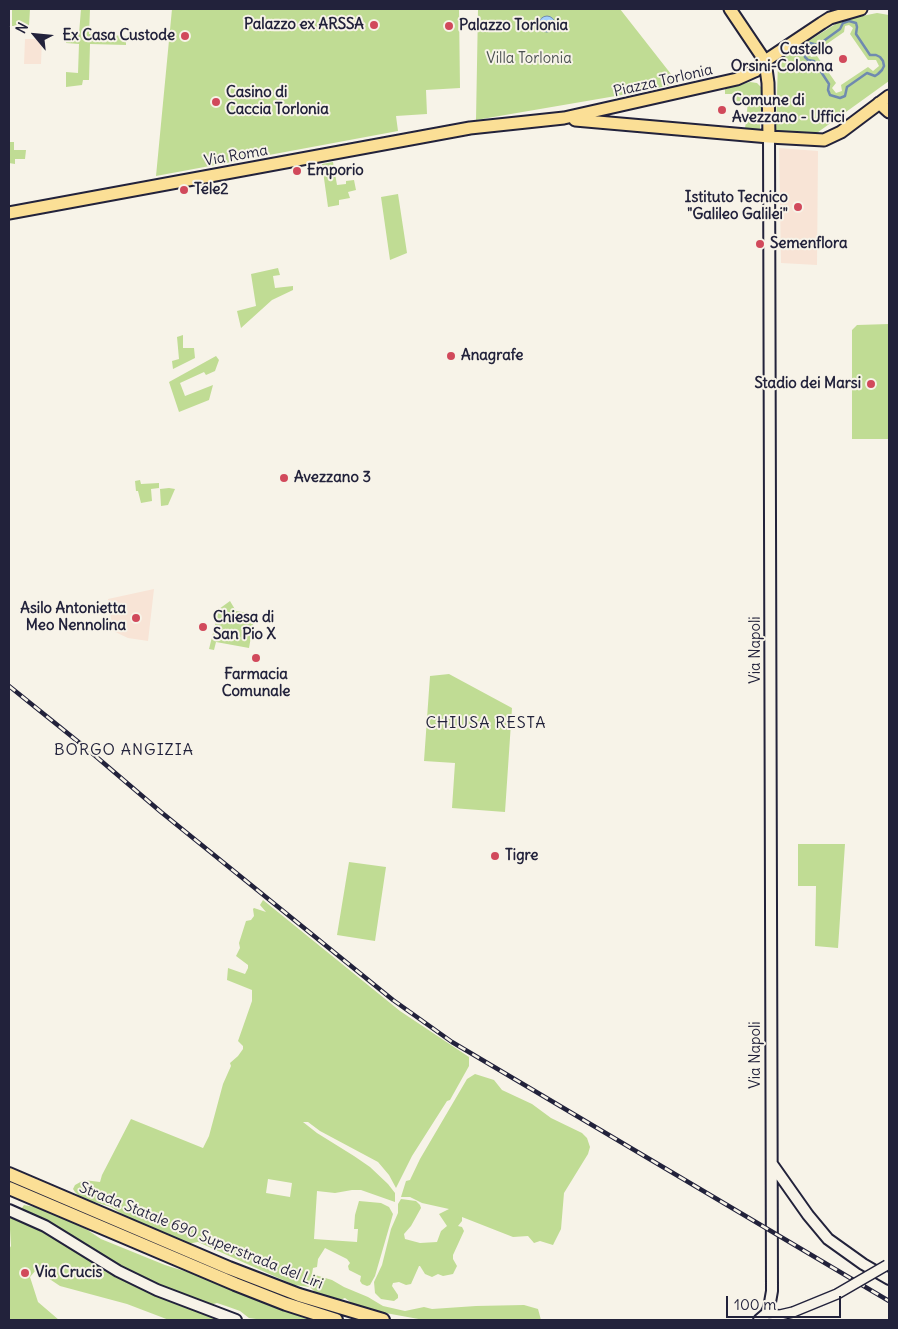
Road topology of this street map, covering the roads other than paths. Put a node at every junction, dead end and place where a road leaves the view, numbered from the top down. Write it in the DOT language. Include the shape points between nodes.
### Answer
graph roads {
  1 [pos="730,9"];
  2 [pos="861,9"];
  3 [pos="764,61"];
  4 [pos="737,79"];
  5 [pos="768,83"];
  6 [pos="889,96"];
  7 [pos="879,103"];
  8 [pos="889,112"];
  9 [pos="564,118"];
  10 [pos="470,128"];
  11 [pos="769,137"];
  12 [pos="9,213"];
  13 [pos="771,1163"];
  14 [pos="9,1174"];
  15 [pos="9,1188"];
  16 [pos="9,1210"];
  17 [pos="888,1265"];
  18 [pos="889,1279"];
  19 [pos="762,1317"];
  20 [pos="236,1320"];
  21 [pos="336,1320"];
  22 [pos="384,1320"];
  1 -- 3 [label="main road"];
  2 -- 3 [label="main road, Piazza Torlonia" via="822,22"];
  3 -- 4 [label="main road, Piazza Torlonia" via="754,71"];
  3 -- 5 [label="main road"];
  4 -- 5 [label="main road" via="757,79"];
  4 -- 9 [label="main road, Piazza Torlonia"];
  5 -- 11 [label="main road"];
  6 -- 7 [label="main road, Piazza Torlonia"];
  7 -- 8 [label="main road"];
  7 -- 11 [label="main road, Piazza Torlonia" via="831,138"];
  9 -- 10 [label="main road, Piazza Torlonia"];
  9 -- 11 [label="main road, Piazza Torlonia"];
  10 -- 12 [label="main road, Via Roma"];
  11 -- 13 [label="main road, Via Napoli"];
  13 -- 18 [label="main road" via="828,1239"];
  13 -- 19 [label="main road, Via Napoli" via="772,1291 770,1305"];
  14 -- 22 [label="highway, Strada Statale 690 Superstrada del Liri" via="229,1268 307,1298"];
  15 -- 21 [label="highway, Strada Statale 690 Superstrada del Liri" via="234,1284"];
  16 -- 20 [label="main road" via="45,1226 118,1271 157,1290"];
  17 -- 19 [label="street, bridge" via="837,1294 793,1312"];
}
